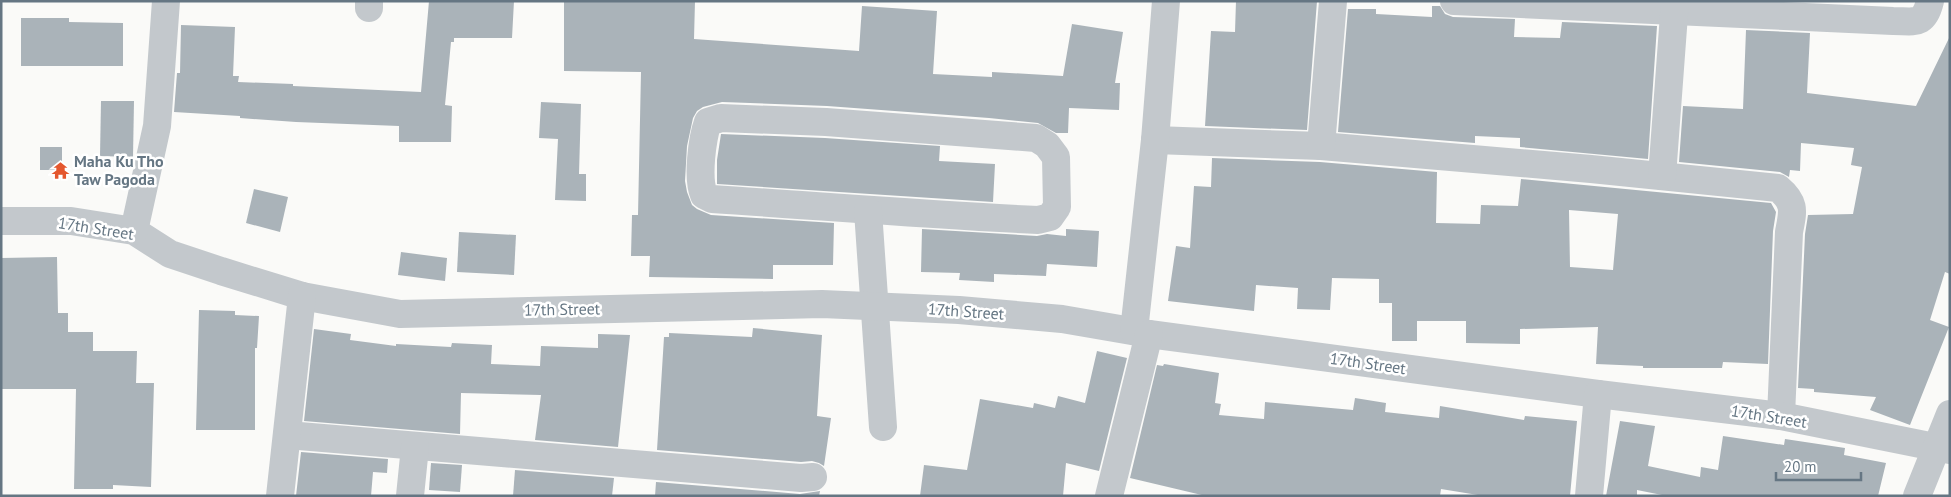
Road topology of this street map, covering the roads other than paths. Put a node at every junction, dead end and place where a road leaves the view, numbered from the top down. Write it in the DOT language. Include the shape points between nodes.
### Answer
graph roads {
  1 [pos="166,1"];
  2 [pos="1166,1"];
  3 [pos="1333,1"];
  4 [pos="1454,1"];
  5 [pos="1930,1"];
  6 [pos="1674,6"];
  7 [pos="1155,140"];
  8 [pos="1320,146"];
  9 [pos="1662,176"];
  10 [pos="868,211"];
  11 [pos="1,221"];
  12 [pos="134,231"];
  13 [pos="302,296"];
  14 [pos="873,306"];
  15 [pos="1142,332"];
  16 [pos="1598,394"];
  17 [pos="1950,414"];
  18 [pos="1782,416"];
  19 [pos="883,427"];
  20 [pos="286,435"];
  21 [pos="415,447"];
  22 [pos="1943,448"];
  23 [pos="813,477"];
  24 [pos="280,496"];
  25 [pos="410,496"];
  26 [pos="1109,496"];
  27 [pos="1589,496"];
  28 [pos="1917,496"];
  1 -- 12 [label="street" via="157,126"];
  2 -- 7 [label="street"];
  3 -- 8 [label="street"];
  4 -- 6 [label="street"];
  5 -- 6 [label="street" via="1919,21"];
  6 -- 9 [label="street"];
  7 -- 8 [label="street"];
  7 -- 15 [label="street"];
  8 -- 9 [label="street"];
  9 -- 18 [label="street" via="1778,188 1788,197 1793,208 1789,232"];
  10 -- 10 [label="street" via="1038,220 1050,217 1057,207 1056,158 1047,145 1036,138 826,122 721,118 708,122 704,132 700,186 704,195 712,199"];
  10 -- 14 [label="street"];
  11 -- 12 [label="street, 17th Street" via="72,221"];
  12 -- 13 [label="street, 17th Street" via="170,254"];
  13 -- 14 [label="street, 17th Street" via="400,314 768,304"];
  13 -- 20 [label="street"];
  14 -- 15 [label="street, 17th Street" via="1053,318"];
  14 -- 19 [label="street"];
  15 -- 16 [label="street, 17th Street"];
  15 -- 26 [label="street"];
  16 -- 18 [label="street, 17th Street"];
  16 -- 27 [label="street"];
  17 -- 22 [label="street"];
  18 -- 22 [label="street, 17th Street"];
  20 -- 21 [label="street"];
  20 -- 24 [label="street"];
  21 -- 23 [label="street"];
  21 -- 25 [label="street"];
  22 -- 28 [label="street"];
}
